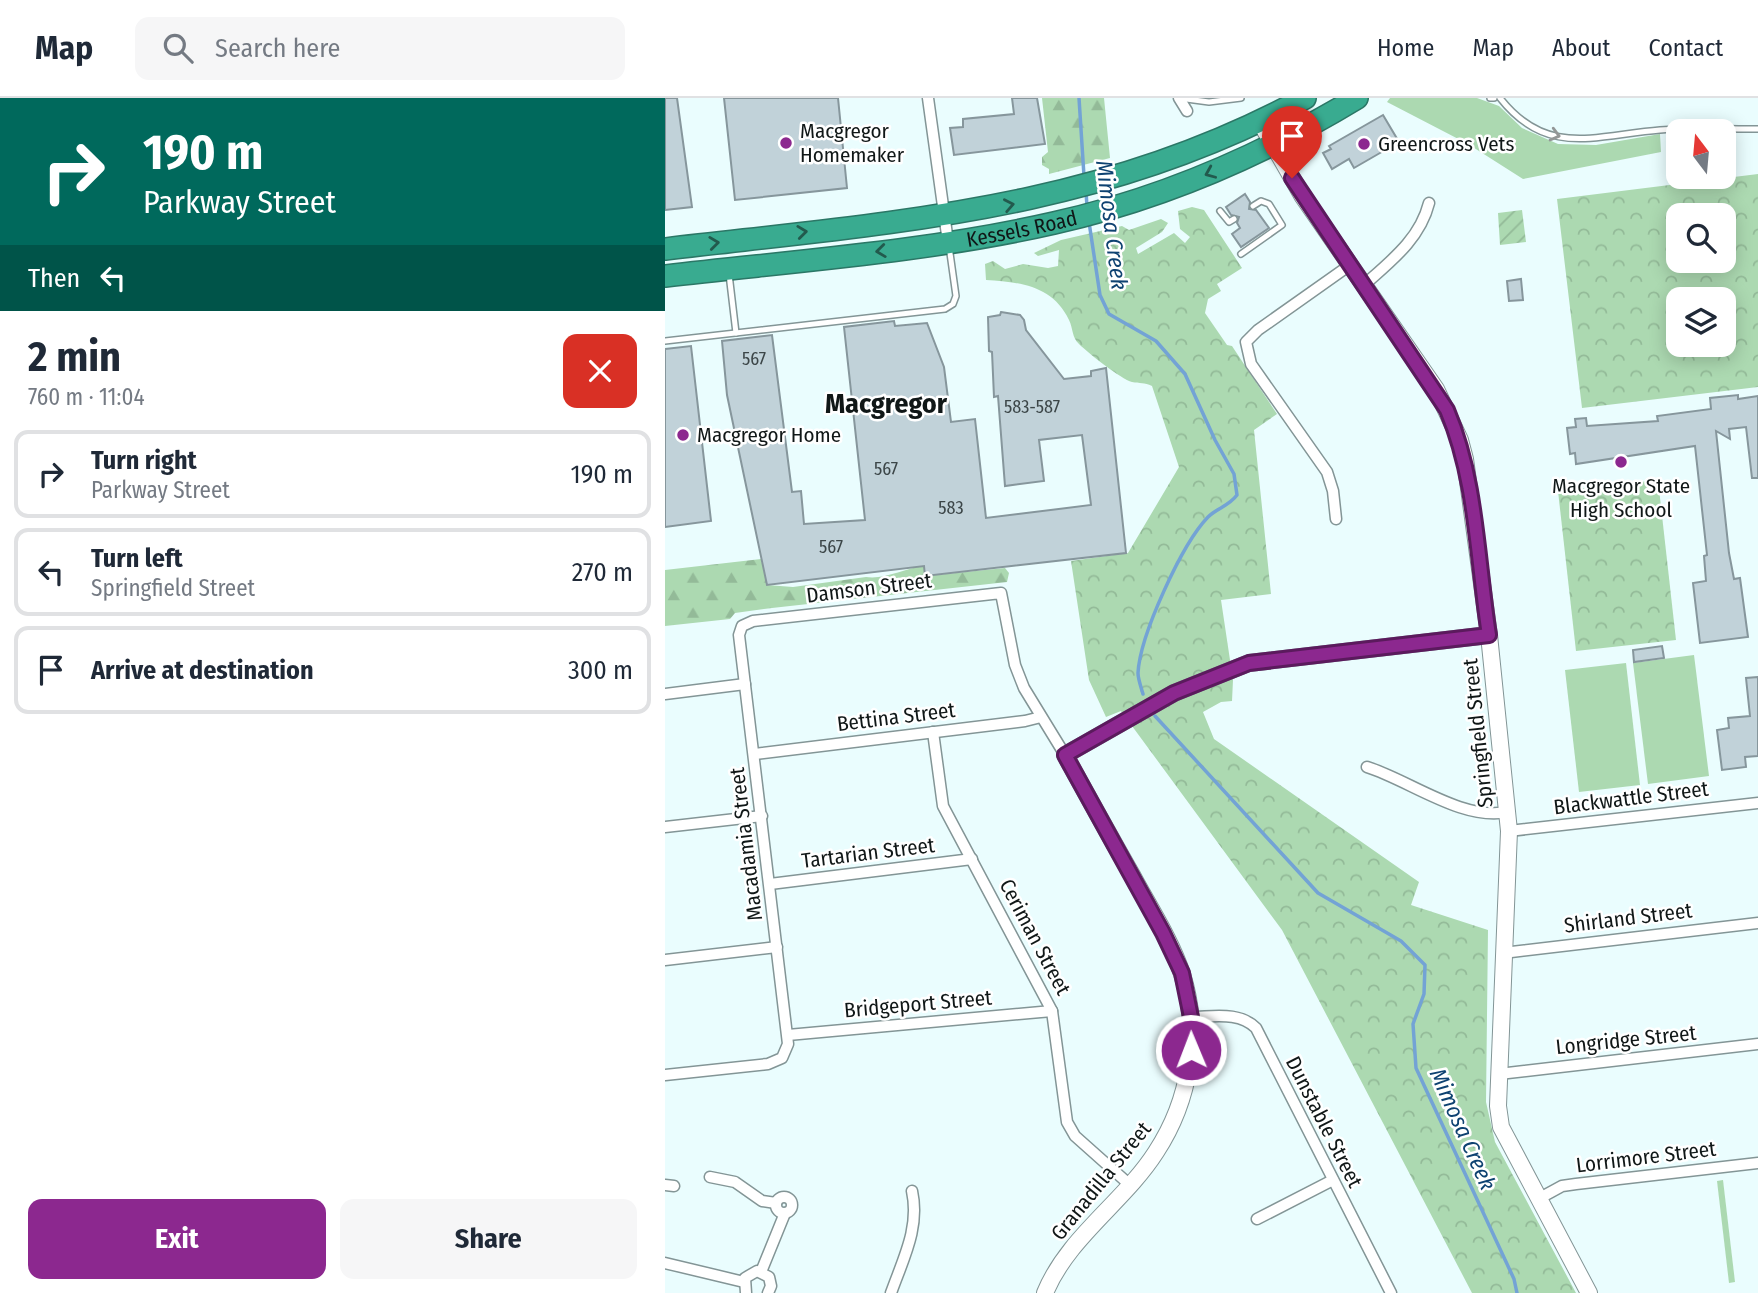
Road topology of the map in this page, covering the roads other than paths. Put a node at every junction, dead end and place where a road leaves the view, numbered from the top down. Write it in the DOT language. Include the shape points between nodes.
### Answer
graph roads {
  1 [pos="927,98"];
  2 [pos="1179,98"];
  3 [pos="1241,98"];
  4 [pos="1306,98"];
  5 [pos="1495,98"];
  6 [pos="1350,102"];
  7 [pos="1187,111"];
  8 [pos="1260,122"];
  9 [pos="1758,129"];
  10 [pos="1272,145"];
  11 [pos="1429,202"];
  12 [pos="1253,206"];
  13 [pos="1220,211"];
  14 [pos="945,215"];
  15 [pos="1234,219"];
  16 [pos="948,242"];
  17 [pos="665,248"];
  18 [pos="1241,254"];
  19 [pos="1350,265"];
  20 [pos="728,269"];
  21 [pos="665,276"];
  22 [pos="1364,285"];
  23 [pos="736,333"];
  24 [pos="665,341"];
  25 [pos="1336,519"];
  26 [pos="1001,593"];
  27 [pos="742,626"];
  28 [pos="1489,635"];
  29 [pos="745,684"];
  30 [pos="665,694"];
  31 [pos="1041,717"];
  32 [pos="933,732"];
  33 [pos="755,754"];
  34 [pos="1065,755"];
  35 [pos="1367,767"];
  36 [pos="1758,803"];
  37 [pos="1507,812"];
  38 [pos="762,816"];
  39 [pos="665,827"];
  40 [pos="1509,831"];
  41 [pos="972,859"];
  42 [pos="770,884"];
  43 [pos="1758,923"];
  44 [pos="776,947"];
  45 [pos="1503,953"];
  46 [pos="665,960"];
  47 [pos="1052,1011"];
  48 [pos="1191,1017"];
  49 [pos="788,1035"];
  50 [pos="1758,1044"];
  51 [pos="1499,1074"];
  52 [pos="665,1075"];
  53 [pos="1758,1163"];
  54 [pos="710,1177"];
  55 [pos="1331,1181"];
  56 [pos="1131,1185"];
  57 [pos="912,1191"];
  58 [pos="1540,1198"];
  59 [pos="1257,1219"];
  60 [pos="665,1263"];
  61 [pos="761,1272"];
  62 [pos="745,1288"];
  63 [pos="770,1290"];
  64 [pos="784,1293"];
  65 [pos="891,1293"];
  66 [pos="1045,1293"];
  67 [pos="1391,1293"];
  68 [pos="1589,1293"];
  1 -- 14 [label="street"];
  2 -- 3 [label="lane" via="1209,102"];
  2 -- 7 [label="street"];
  4 -- 6 [label="highway" via="1313,106"];
  4 -- 8 [label="highway, Kessels Road"];
  5 -- 9 [label="lane, one-way" via="1533,128 1575,140 1659,130"];
  6 -- 10 [label="highway, Kessels Road"];
  8 -- 10 [label="street, Springfield Street"];
  14 -- 8 [label="highway, Kessels Road, one-way" via="1073,191 1207,146"];
  10 -- 16 [label="highway, Kessels Road, one-way" via="1175,187 1109,209"];
  10 -- 19 [label="street, Springfield Street"];
  11 -- 22 [label="street" via="1414,238"];
  12 -- 18 [label="lane" via="1261,201 1269,204 1282,225"];
  13 -- 15 [label="lane" via="1229,222"];
  14 -- 16 [label="street"];
  17 -- 14 [label="highway, Kessels Road, one-way"];
  16 -- 20 [label="highway, Kessels Road, one-way"];
  16 -- 23 [label="lane" via="956,296 944,309"];
  19 -- 22 [label="street, Springfield Street"];
  19 -- 25 [label="street" via="1246,342 1251,364 1327,472"];
  20 -- 21 [label="highway, Kessels Road"];
  20 -- 23 [label="lane"];
  22 -- 28 [label="street, Springfield Street" via="1436,389 1460,440"];
  23 -- 24 [label="lane"];
  26 -- 27 [label="street, Damson Street" via="753,621"];
  26 -- 31 [label="street, Granadilla Street" via="1015,665"];
  27 -- 29 [label="street, Macadamia Street"];
  28 -- 34 [label="street" via="1249,663 1174,693"];
  28 -- 37 [label="street, Springfield Street"];
  29 -- 30 [label="street"];
  29 -- 33 [label="street, Macadamia Street"];
  31 -- 32 [label="street, Bettina Street"];
  31 -- 34 [label="street, Granadilla Street"];
  32 -- 33 [label="street, Bettina Street"];
  32 -- 41 [label="street, Ceriman Street" via="943,806"];
  33 -- 38 [label="street, Macadamia Street"];
  34 -- 48 [label="street, Granadilla Street" via="1163,933 1182,973"];
  35 -- 37 [label="street" via="1480,813"];
  36 -- 40 [label="street, Blackwattle Street"];
  37 -- 40 [label="street, Springfield Street"];
  38 -- 39 [label="street"];
  38 -- 42 [label="street, Macadamia Street"];
  40 -- 45 [label="street, Springfield Street"];
  41 -- 42 [label="street, Tartarian Street"];
  41 -- 47 [label="street, Ceriman Street"];
  42 -- 44 [label="street, Macadamia Street"];
  43 -- 45 [label="street, Shirland Street"];
  44 -- 46 [label="street"];
  44 -- 49 [label="street, Macadamia Street"];
  45 -- 51 [label="street, Springfield Street"];
  47 -- 49 [label="street, Bridgeport Street"];
  47 -- 56 [label="street, Ceriman Street" via="1067,1122 1075,1136"];
  48 -- 55 [label="street, Dunstable Street" via="1233,1016 1256,1028"];
  48 -- 56 [label="street, Granadilla Street" via="1190,1061 1182,1099 1156,1153"];
  49 -- 52 [label="street, Macadamia Street" via="782,1058 768,1064"];
  50 -- 51 [label="street, Longridge Street"];
  51 -- 58 [label="street, Springfield Street" via="1501,1127"];
  53 -- 58 [label="street, Lorrimore Street" via="1562,1186"];
  54 -- 61 [label="street" via="735,1182 762,1201 776,1203 784,1197 791,1201"];
  55 -- 59 [label="street"];
  55 -- 67 [label="street, Dunstable Street"];
  56 -- 66 [label="street, Granadilla Street" via="1072,1249"];
  57 -- 65 [label="street" via="913,1231"];
  58 -- 68 [label="street, Springfield Street"];
  60 -- 62 [label="street"];
  61 -- 62 [label="street" via="752,1272"];
  61 -- 63 [label="street" via="769,1277"];
  63 -- 64 [label="street"];
}
